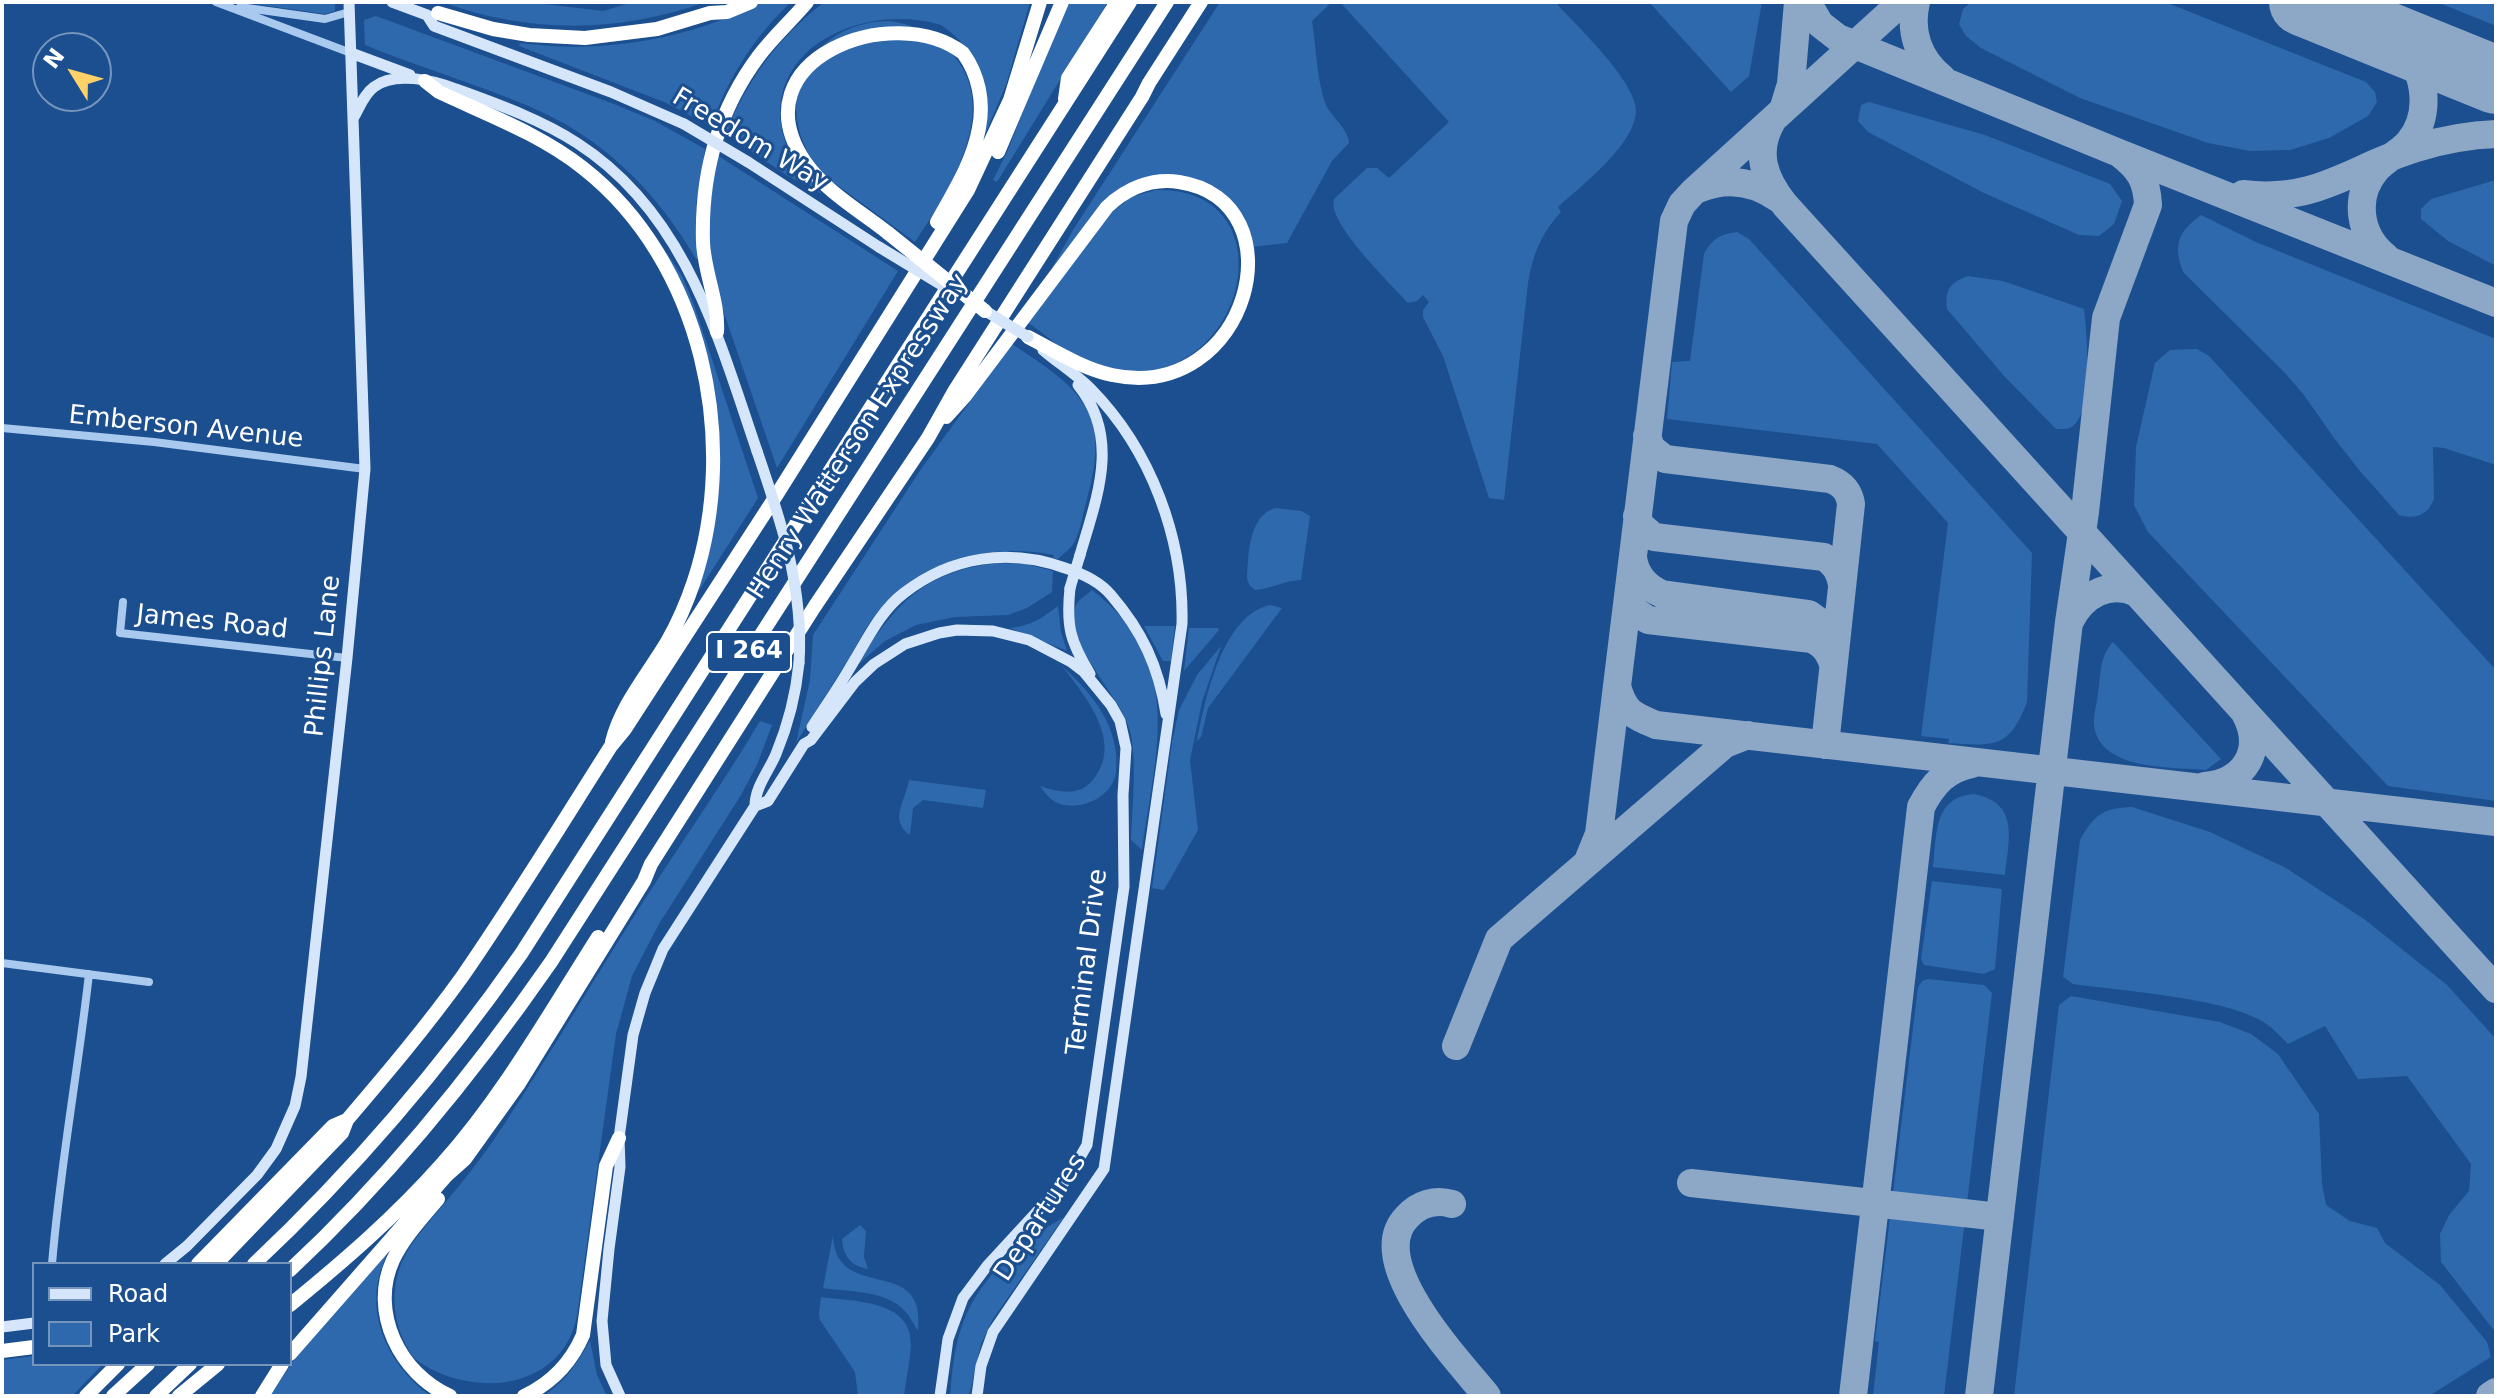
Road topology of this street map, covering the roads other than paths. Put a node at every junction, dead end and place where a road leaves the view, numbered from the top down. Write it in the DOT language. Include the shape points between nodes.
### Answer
graph roads {
  1 [pos="216,2"];
  2 [pos="392,2"];
  3 [pos="729,2"];
  4 [pos="751,2"];
  5 [pos="807,2"];
  6 [pos="1040,2"];
  7 [pos="1062,2"];
  8 [pos="1117,2"];
  9 [pos="1130,2"];
  10 [pos="1167,2"];
  11 [pos="1201,2"];
  12 [pos="1210,2"];
  13 [pos="228,6"];
  14 [pos="349,7"];
  15 [pos="710,13"];
  16 [pos="432,14"];
  17 [pos="920,20"];
  18 [pos="820,39"];
  19 [pos="351,53"];
  20 [pos="425,81"];
  21 [pos="1142,97"];
  22 [pos="1064,105"];
  23 [pos="354,118"];
  24 [pos="943,229"];
  25 [pos="921,263"];
  26 [pos="985,311"];
  27 [pos="717,332"];
  28 [pos="1028,337"];
  29 [pos="1063,367"];
  30 [pos="2,428"];
  31 [pos="928,438"];
  32 [pos="365,469"];
  33 [pos="123,602"];
  34 [pos="347,658"];
  35 [pos="1099,688"];
  36 [pos="1167,723"];
  37 [pos="804,744"];
  38 [pos="611,746"];
  39 [pos="755,806"];
  40 [pos="651,864"];
  41 [pos="2,963"];
  42 [pos="89,974"];
  43 [pos="149,982"];
  44 [pos="347,1120"];
  45 [pos="619,1138"];
  46 [pos="465,1159"];
  47 [pos="52,1262"];
  48 [pos="167,1262"];
  49 [pos="200,1262"];
  50 [pos="218,1262"];
  51 [pos="256,1262"];
  52 [pos="292,1268"];
  53 [pos="292,1303"];
  54 [pos="32,1323"];
  55 [pos="2,1327"];
  56 [pos="32,1347"];
  57 [pos="2,1351"];
  58 [pos="292,1352"];
  59 [pos="116,1366"];
  60 [pos="146,1366"];
  61 [pos="188,1366"];
  62 [pos="216,1366"];
  63 [pos="281,1366"];
  64 [pos="86,1396"];
  65 [pos="113,1396"];
  66 [pos="156,1396"];
  67 [pos="179,1396"];
  68 [pos="262,1396"];
  69 [pos="450,1396"];
  70 [pos="524,1396"];
  71 [pos="620,1396"];
  72 [pos="940,1396"];
  73 [pos="977,1396"];
  1 -- 13 [label="street"];
  2 -- 16 [label="main road, Freedom Way"];
  3 -- 15 [label="highway"];
  4 -- 15 [label="highway"];
  5 -- 27 [label="highway" via="747,72 712,146 703,244"];
  6 -- 24 [label="highway" via="996,134"];
  7 -- 24 [label="highway" via="993,161"];
  8 -- 22 [label="highway" via="1068,78"];
  9 -- 22 [label="highway, Henry Watterson Expressway / I 264"];
  10 -- 52 [label="highway, Henry Watterson Expressway / I 264" via="542,975 487,1053 402,1155"];
  11 -- 21 [label="highway"];
  12 -- 21 [label="highway" via="1156,87"];
  13 -- 14 [label="street" via="325,19"];
  13 -- 19 [label="street"];
  14 -- 19 [label="main road, Phillips Lane"];
  15 -- 16 [label="highway" via="638,32 585,38 529,35"];
  16 -- 26 [label="main road, Freedom Way, bridge" via="434,26 684,124"];
  17 -- 25 [label="highway" via="950,38 965,56 981,103 967,165 927,240"];
  18 -- 26 [label="highway, bridge" via="792,84 792,134 803,159 820,179"];
  19 -- 20 [label="main road"];
  19 -- 23 [label="main road, Phillips Lane"];
  20 -- 23 [label="main road" via="392,78 376,84"];
  20 -- 27 [label="main road, Terminal Drive" via="530,117 607,165 669,234"];
  20 -- 38 [label="highway" via="544,141 602,185 631,216 665,267 701,358 715,450 705,541 683,610 617,723"];
  21 -- 31 [label="highway"];
  22 -- 51 [label="highway, Henry Watterson Expressway / I 264" via="521,954 386,1128"];
  23 -- 32 [label="main road, Phillips Lane"];
  24 -- 25 [label="highway"];
  25 -- 38 [label="highway"];
  26 -- 28 [label="main road, Freedom Way, bridge"];
  27 -- 39 [label="main road, Terminal Drive, bridge" via="793,564 801,625 796,689"];
  28 -- 29 [label="main road, Freedom Way"];
  28 -- 31 [label="highway" via="1111,375 1149,377 1193,363 1220,340 1242,304 1249,264 1237,222 1219,201 1190,184 1154,182 1122,194"];
  29 -- 35 [label="main road, bridge" via="1085,393 1103,440 1101,475 1070,588 1067,618 1076,649"];
  29 -- 36 [label="main road" via="1092,390 1136,447 1171,535 1182,624"];
  30 -- 32 [label="street, Emberson Avenue"];
  31 -- 40 [label="highway"];
  32 -- 34 [label="main road, Phillips Lane"];
  33 -- 34 [label="street, James Road" via="120,633"];
  34 -- 48 [label="main road, Phillips Lane" via="295,1106 276,1149 257,1175"];
  35 -- 37 [label="main road, Terminal Drive" via="1071,662 1029,640 993,631 939,633 905,644 874,664"];
  35 -- 72 [label="main road, Terminal Drive" via="1120,721 1126,748 1124,887 1087,1145 1068,1178 963,1298 950,1330"];
  36 -- 37 [label="main road" via="1152,655 1110,594 1080,573 1043,560 1003,556 940,571 892,604"];
  36 -- 73 [label="main road, Departures" via="1104,1169 993,1332"];
  37 -- 39 [label="main road, Terminal Drive" via="768,801"];
  38 -- 44 [label="highway" via="461,979"];
  39 -- 45 [label="main road, Terminal Drive" via="663,949 633,1035"];
  40 -- 46 [label="highway" via="538,1053"];
  40 -- 53 [label="highway" via="637,876 467,1135 375,1233"];
  41 -- 42 [label="street"];
  42 -- 43 [label="street"];
  42 -- 47 [label="street"];
  44 -- 49 [label="highway" via="333,1126"];
  44 -- 50 [label="highway" via="342,1133"];
  45 -- 70 [label="highway" via="606,1166 583,1335 557,1374"];
  45 -- 71 [label="main road, Terminal Drive" via="602,1321 606,1365"];
  46 -- 58 [label="highway"];
  46 -- 69 [label="highway" via="401,1246 385,1298 400,1352 423,1380"];
  54 -- 55 [label="main road"];
  56 -- 57 [label="highway"];
  59 -- 64 [label="highway"];
  60 -- 65 [label="highway"];
  61 -- 66 [label="highway"];
  62 -- 67 [label="highway"];
  63 -- 68 [label="highway"];
}
